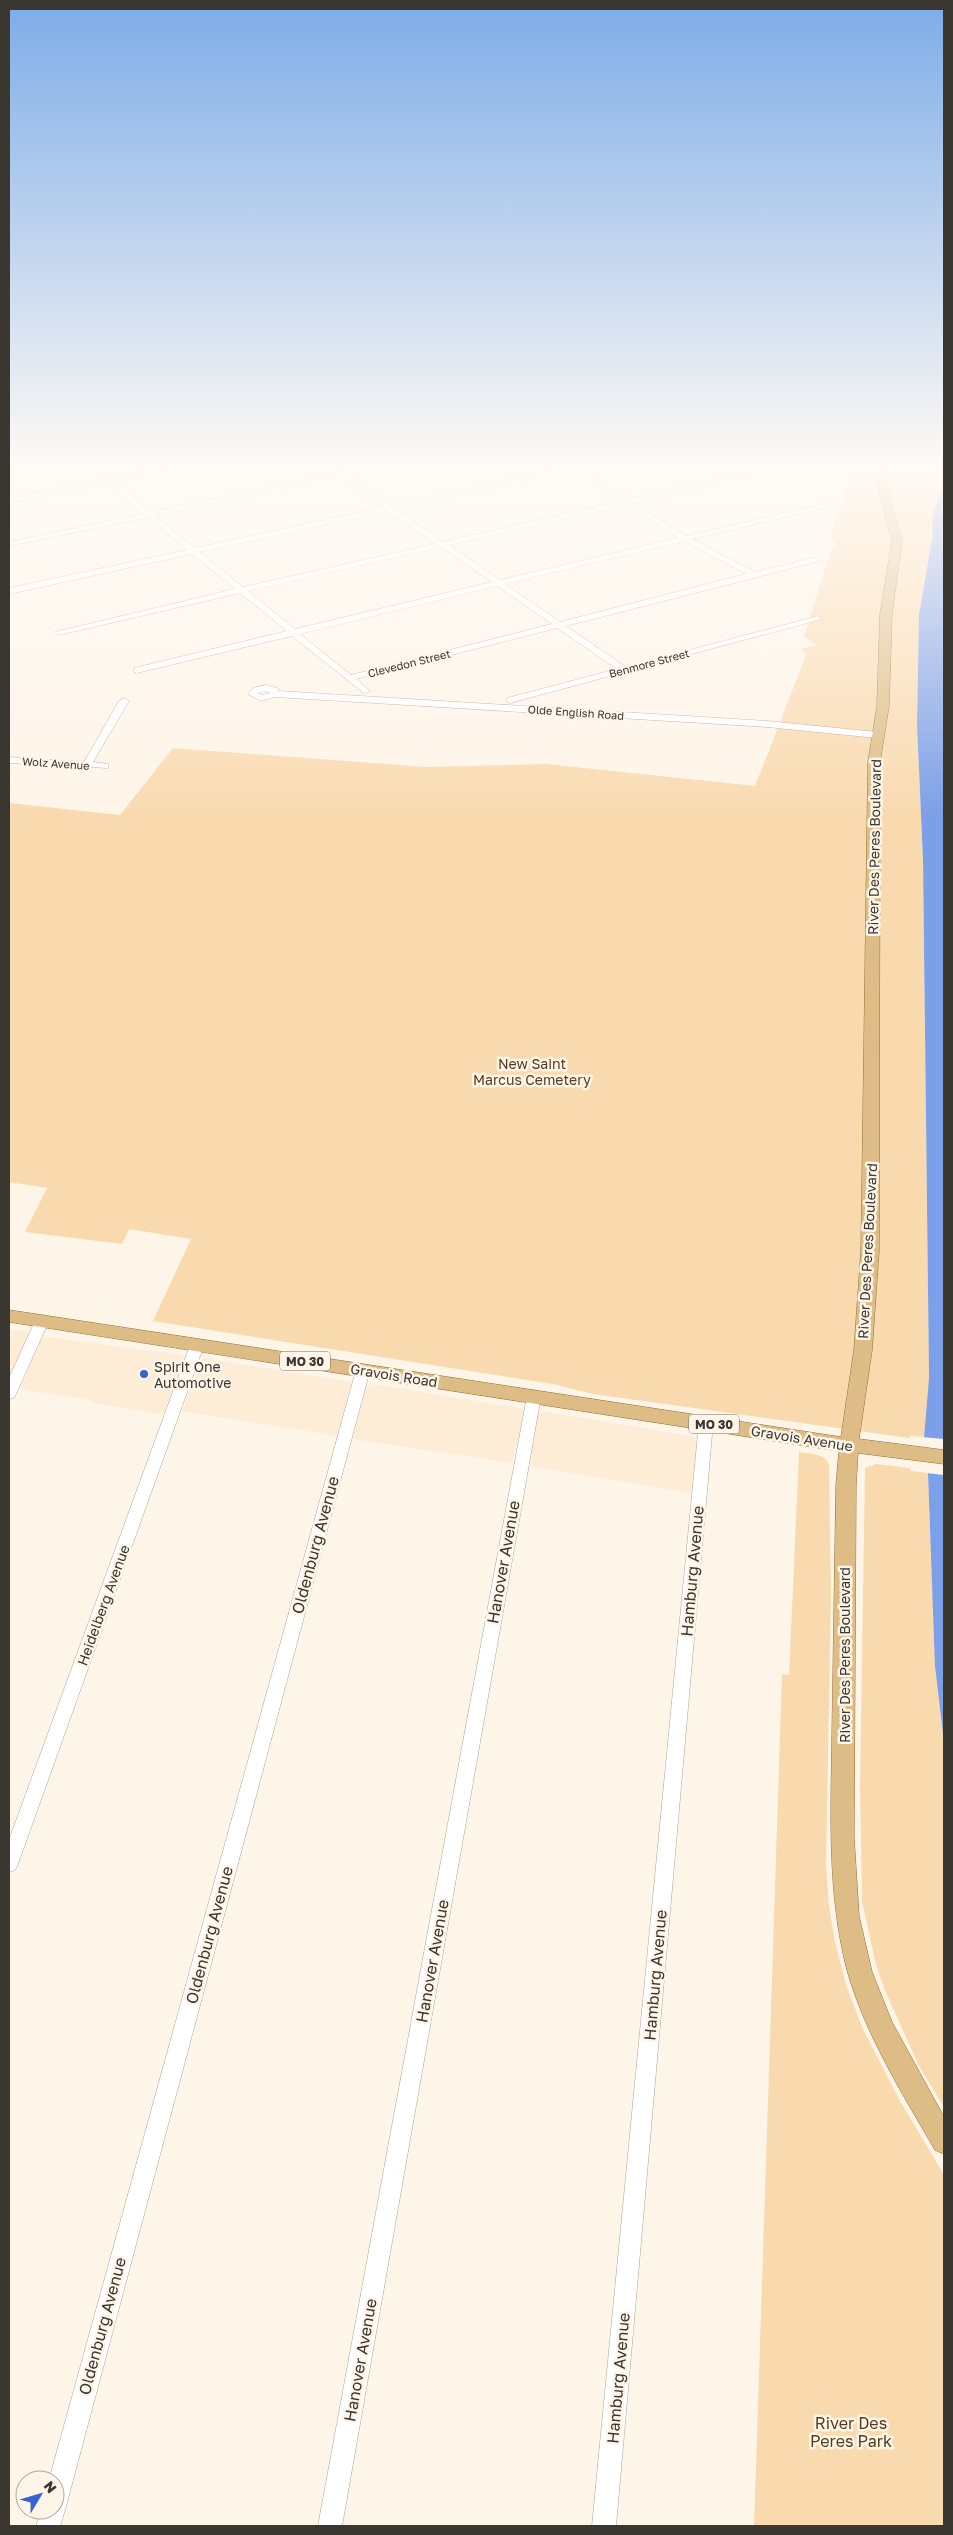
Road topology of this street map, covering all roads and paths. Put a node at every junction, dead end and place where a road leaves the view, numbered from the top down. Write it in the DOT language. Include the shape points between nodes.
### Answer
graph roads {
  1 [pos="54,582"];
  2 [pos="230,582"];
  3 [pos="278,582"];
  4 [pos="500,582"];
  5 [pos="726,582"];
  6 [pos="891,582"];
  7 [pos="497,583"];
  8 [pos="240,591"];
  9 [pos="9,592"];
  10 [pos="818,619"];
  11 [pos="559,625"];
  12 [pos="59,632"];
  13 [pos="294,632"];
  14 [pos="623,669"];
  15 [pos="137,670"];
  16 [pos="350,678"];
  17 [pos="365,691"];
  18 [pos="275,694"];
  19 [pos="510,700"];
  20 [pos="124,701"];
  21 [pos="877,735"];
  22 [pos="9,760"];
  23 [pos="88,765"];
  24 [pos="104,766"];
  25 [pos="9,1316"];
  26 [pos="42,1321"];
  27 [pos="197,1345"];
  28 [pos="363,1370"];
  29 [pos="9,1394"];
  30 [pos="534,1396"];
  31 [pos="601,1407"];
  32 [pos="706,1423"];
  33 [pos="849,1445"];
  34 [pos="944,1457"];
  35 [pos="9,1864"];
  36 [pos="944,2141"];
  37 [pos="63,2470"];
  38 [pos="330,2526"];
  39 [pos="604,2526"];
  1 -- 9 [label="street"];
  2 -- 8 [label="street"];
  3 -- 8 [label="street"];
  4 -- 7 [label="street"];
  5 -- 11 [label="street, Clevedon Street"];
  6 -- 21 [label="main road, River Des Peres Boulevard" via="886,621 883,706"];
  7 -- 11 [label="street"];
  7 -- 13 [label="street"];
  8 -- 12 [label="street"];
  8 -- 13 [label="street"];
  10 -- 14 [label="street, Benmore Street"];
  11 -- 14 [label="street"];
  11 -- 16 [label="street, Clevedon Street"];
  13 -- 15 [label="street"];
  13 -- 16 [label="street"];
  14 -- 19 [label="street, Benmore Street"];
  16 -- 17 [label="street"];
  18 -- 21 [label="street, Olde English Road" via="758,724"];
  20 -- 23 [label="street"];
  21 -- 33 [label="main road, River Des Peres Boulevard" via="874,771 870,1251 863,1350"];
  22 -- 23 [label="street, Wolz Avenue"];
  23 -- 24 [label="street, Wolz Avenue"];
  25 -- 26 [label="main road, Gravois Road / MO 30"];
  26 -- 27 [label="main road, Gravois Road / MO 30"];
  26 -- 29 [label="street"];
  27 -- 28 [label="main road, Gravois Road / MO 30"];
  27 -- 35 [label="street, Heidelberg Avenue"];
  28 -- 30 [label="main road, Gravois Road / MO 30"];
  28 -- 37 [label="street, Oldenburg Avenue"];
  30 -- 31 [label="main road, Gravois Road / MO 30"];
  30 -- 38 [label="street, Hanover Avenue"];
  31 -- 32 [label="main road, Gravois Avenue / MO 30"];
  32 -- 33 [label="main road, Gravois Avenue / MO 30"];
  32 -- 39 [label="street, Hamburg Avenue"];
  33 -- 34 [label="main road, Gravois Avenue / MO 30"];
  33 -- 36 [label="main road, River Des Peres Boulevard" via="845,1516 842,1837 846,1906 860,1972 880,2027"];
}
